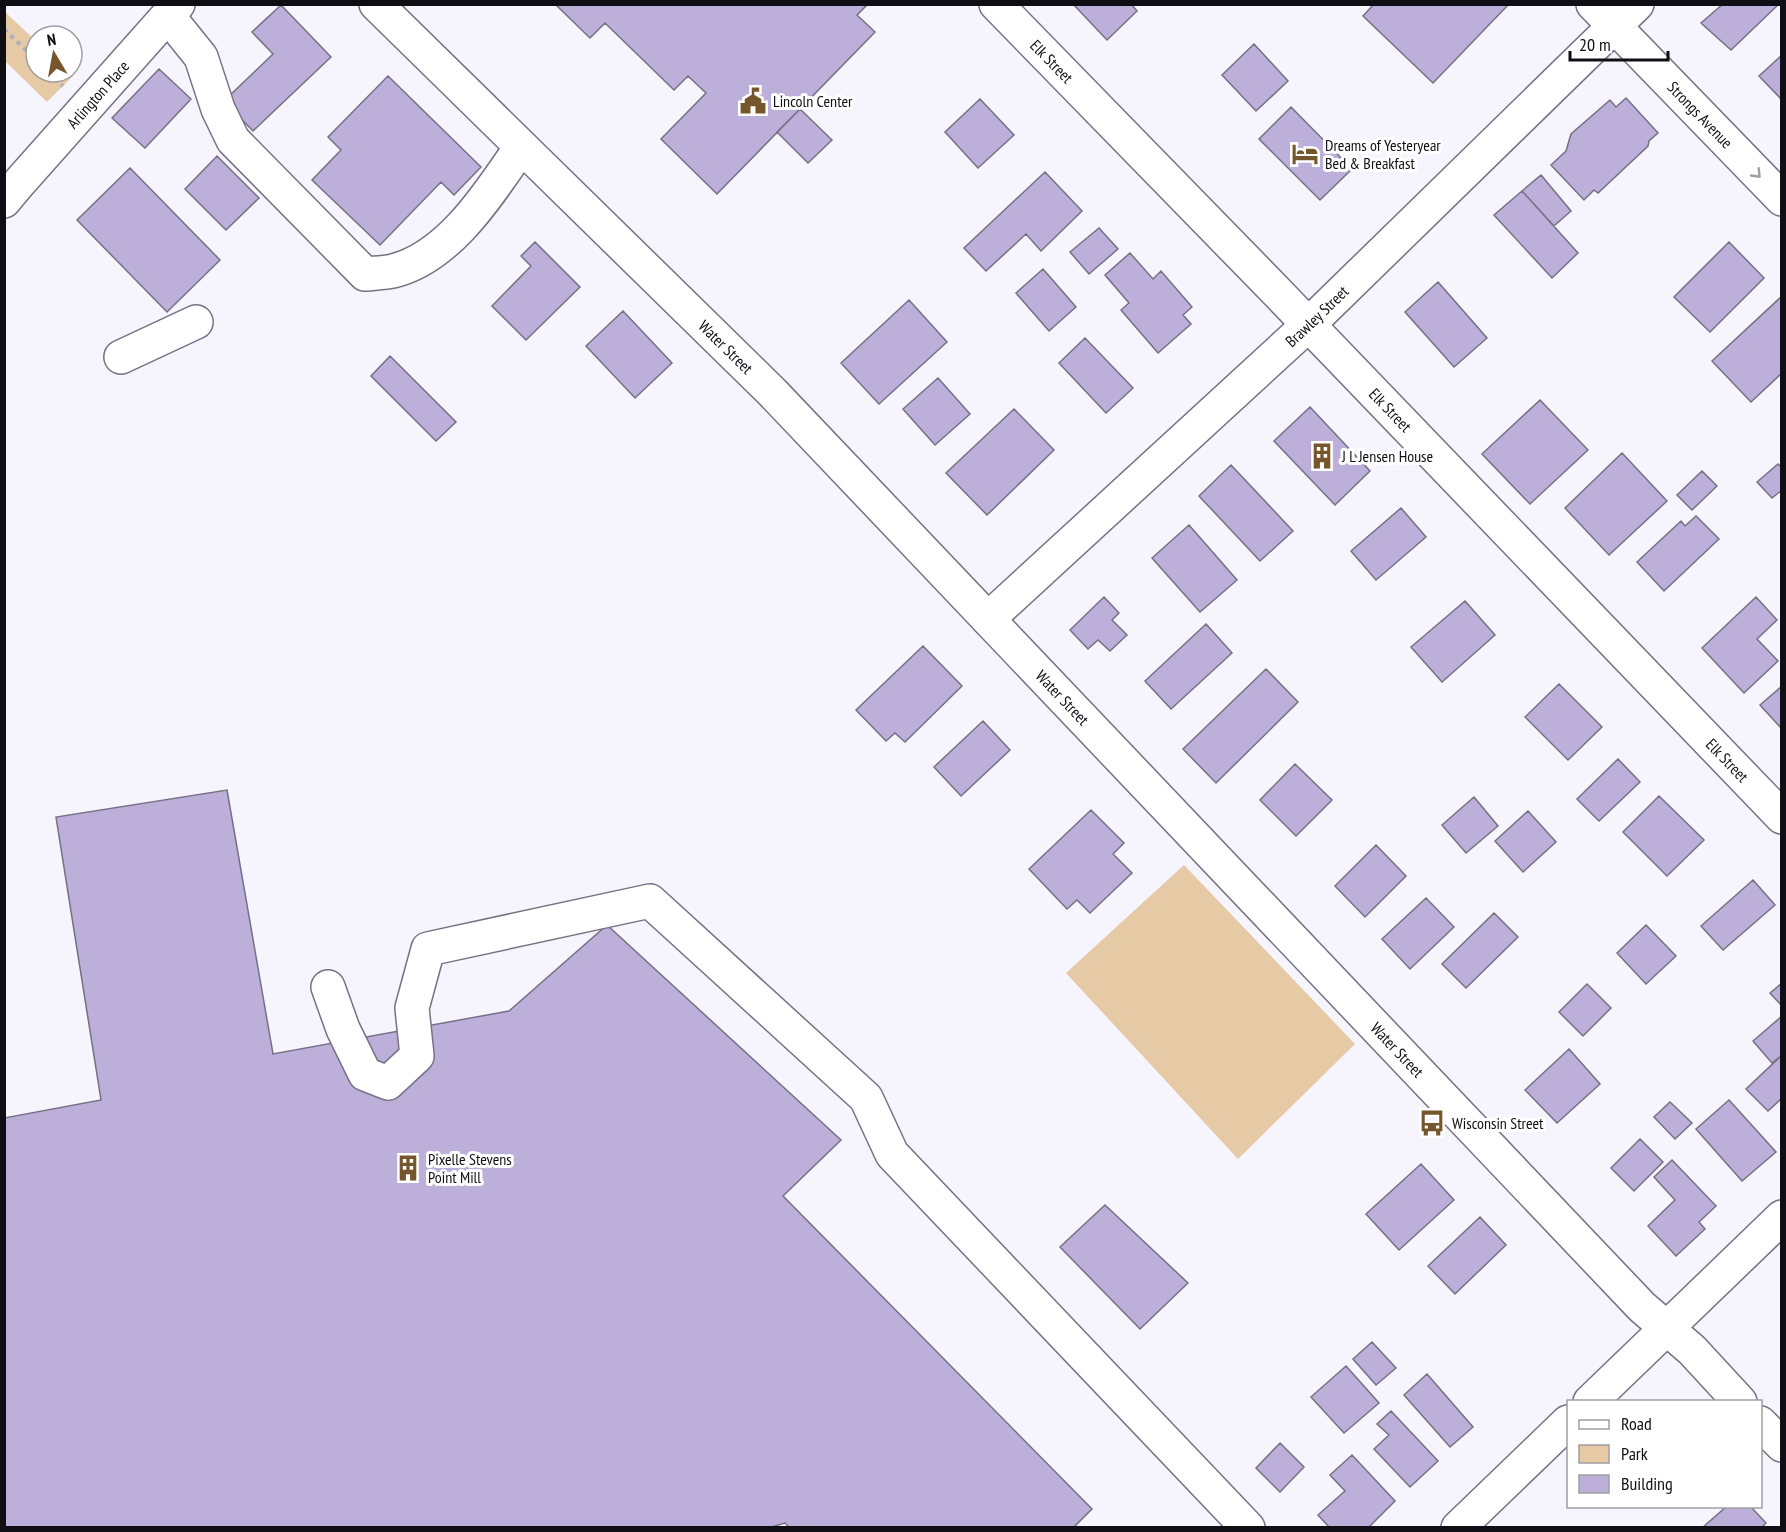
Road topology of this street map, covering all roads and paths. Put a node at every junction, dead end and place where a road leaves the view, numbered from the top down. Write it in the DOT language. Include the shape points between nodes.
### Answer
graph roads {
  1 [pos="376,4"];
  2 [pos="996,4"];
  3 [pos="173,10"];
  4 [pos="1615,11"];
  5 [pos="4,29"];
  6 [pos="24,48"];
  7 [pos="521,147"];
  8 [pos="12,192"];
  9 [pos="1782,199"];
  10 [pos="196,322"];
  11 [pos="1308,325"];
  12 [pos="121,357"];
  13 [pos="988,619"];
  14 [pos="1782,817"];
  15 [pos="328,987"];
  16 [pos="1782,1217"];
  17 [pos="1667,1328"];
  18 [pos="1591,1400"];
  19 [pos="1739,1400"];
  20 [pos="1567,1424"];
  21 [pos="1762,1424"];
  22 [pos="1782,1445"];
  23 [pos="1248,1527"];
  24 [pos="1458,1527"];
  1 -- 7 [label="street, Water Street"];
  2 -- 11 [label="street, Elk Street"];
  3 -- 7 [label="street" via="201,57 233,140 365,274 393,271 442,244 484,201"];
  3 -- 8 [label="street, Arlington Place"];
  4 -- 9 [label="street, Strongs Avenue, one-way"];
  4 -- 11 [label="street, Brawley Street"];
  5 -- 6 [label="path"];
  7 -- 13 [label="street, Water Street" via="772,393"];
  10 -- 12 [label="street"];
  11 -- 13 [label="street, Brawley Street"];
  11 -- 14 [label="street, Elk Street"];
  13 -- 17 [label="street, Water Street" via="1642,1307"];
  15 -- 23 [label="street" via="364,1074 388,1083 417,1056 412,1008 428,949 650,901 866,1098 892,1154"];
  16 -- 17 [label="street"];
  17 -- 18 [label="street"];
  17 -- 19 [label="street, Water Street"];
  20 -- 24 [label="street"];
  21 -- 22 [label="street"];
}
